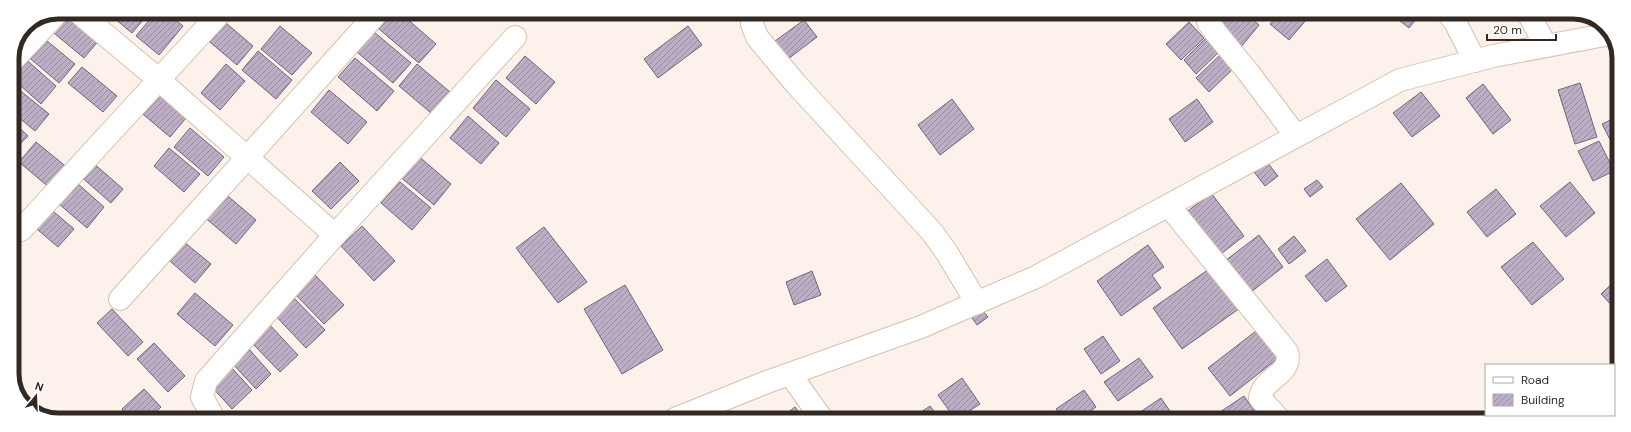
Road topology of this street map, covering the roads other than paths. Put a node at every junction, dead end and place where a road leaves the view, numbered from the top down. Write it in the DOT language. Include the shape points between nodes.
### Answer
graph roads {
  1 [pos="86,19"];
  2 [pos="214,19"];
  3 [pos="372,19"];
  4 [pos="752,19"];
  5 [pos="1208,19"];
  6 [pos="1453,19"];
  7 [pos="1531,19"];
  8 [pos="50,20"];
  9 [pos="1605,35"];
  10 [pos="515,37"];
  11 [pos="1546,46"];
  12 [pos="20,53"];
  13 [pos="1475,61"];
  14 [pos="158,79"];
  15 [pos="1296,136"];
  16 [pos="248,158"];
  17 [pos="1169,206"];
  18 [pos="21,230"];
  19 [pos="335,235"];
  20 [pos="120,299"];
  21 [pos="978,303"];
  22 [pos="790,374"];
  23 [pos="211,413"];
  24 [pos="709,413"];
  25 [pos="818,413"];
  26 [pos="1274,413"];
  1 -- 14 [label="street"];
  2 -- 14 [label="street"];
  3 -- 16 [label="street"];
  4 -- 21 [label="street" via="757,37 794,83 932,232"];
  5 -- 15 [label="street" via="1216,33"];
  6 -- 13 [label="street"];
  7 -- 11 [label="street"];
  8 -- 12 [label="street"];
  9 -- 11 [label="street"];
  10 -- 19 [label="street"];
  11 -- 13 [label="street"];
  13 -- 15 [label="street" via="1400,80"];
  14 -- 16 [label="street"];
  14 -- 18 [label="street"];
  15 -- 17 [label="street"];
  16 -- 19 [label="street"];
  16 -- 20 [label="street"];
  17 -- 21 [label="street" via="1036,277"];
  17 -- 26 [label="street" via="1286,352 1289,359 1287,365 1263,389 1260,398"];
  19 -- 23 [label="street" via="206,381 202,397"];
  21 -- 22 [label="street" via="921,327"];
  22 -- 24 [label="street"];
  22 -- 25 [label="street"];
}
